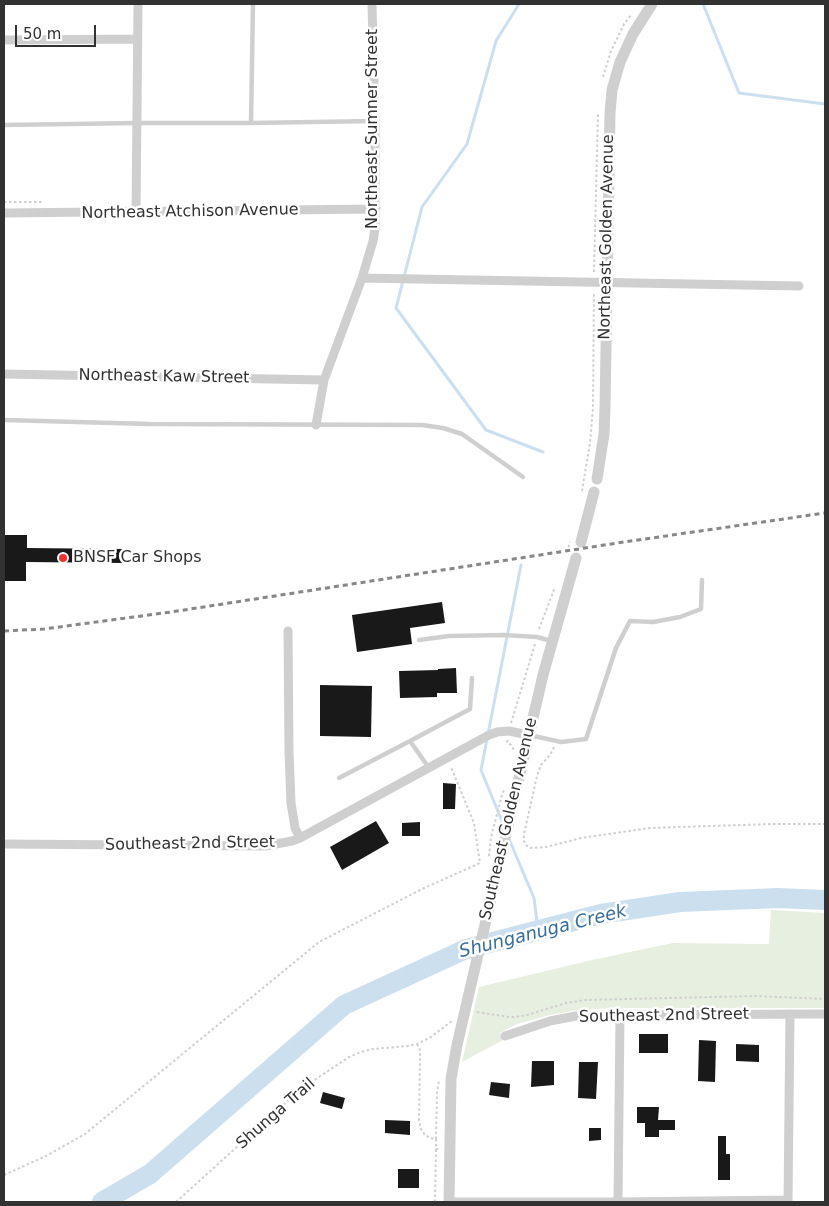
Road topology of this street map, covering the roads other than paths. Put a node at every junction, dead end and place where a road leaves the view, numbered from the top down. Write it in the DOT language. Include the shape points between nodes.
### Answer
graph roads {
  1 [pos="138,4"];
  2 [pos="253,4"];
  3 [pos="372,4"];
  4 [pos="652,4"];
  5 [pos="138,39"];
  6 [pos="4,40"];
  7 [pos="375,121"];
  8 [pos="137,123"];
  9 [pos="251,124"];
  10 [pos="4,125"];
  11 [pos="376,209"];
  12 [pos="136,213"];
  13 [pos="4,214"];
  14 [pos="362,278"];
  15 [pos="606,283"];
  16 [pos="799,286"];
  17 [pos="4,374"];
  18 [pos="324,380"];
  19 [pos="4,420"];
  20 [pos="316,424"];
  21 [pos="523,477"];
  22 [pos="597,479"];
  23 [pos="594,492"];
  24 [pos="575,542"];
  25 [pos="571,559"];
  26 [pos="702,580"];
  27 [pos="288,631"];
  28 [pos="419,640"];
  29 [pos="553,642"];
  30 [pos="472,678"];
  31 [pos="529,735"];
  32 [pos="410,741"];
  33 [pos="429,768"];
  34 [pos="339,778"];
  35 [pos="300,838"];
  36 [pos="4,844"];
  37 [pos="790,1014"];
  38 [pos="825,1014"];
  39 [pos="620,1015"];
  40 [pos="505,1036"];
  41 [pos="788,1201"];
  42 [pos="449,1202"];
  43 [pos="618,1202"];
  1 -- 5 [label="street"];
  2 -- 9 [label="lane"];
  3 -- 7 [label="street, Northeast Sumner Street"];
  4 -- 15 [label="street, Northeast Golden Avenue" via="626,48 612,90 608,134"];
  5 -- 6 [label="street"];
  5 -- 8 [label="street"];
  7 -- 9 [label="lane"];
  7 -- 11 [label="street, Northeast Sumner Street"];
  8 -- 9 [label="lane"];
  8 -- 10 [label="lane"];
  8 -- 12 [label="street"];
  11 -- 12 [label="street, Northeast Atchison Avenue"];
  11 -- 14 [label="street, Northeast Sumner Street" via="373,241"];
  12 -- 13 [label="street, Northeast Atchison Avenue"];
  14 -- 15 [label="street"];
  14 -- 18 [label="street, Northeast Sumner Street"];
  15 -- 16 [label="street"];
  15 -- 22 [label="street, Northeast Golden Avenue" via="604,434"];
  17 -- 18 [label="street, Northeast Kaw Street"];
  18 -- 20 [label="street, Northeast Sumner Street"];
  19 -- 20 [label="lane"];
  20 -- 21 [label="lane" via="422,424 443,428 462,434"];
  23 -- 24 [label="street"];
  25 -- 29 [label="street, Southeast Golden Avenue"];
  26 -- 31 [label="lane" via="701,609 653,622 630,621 616,648 586,739 561,742"];
  27 -- 35 [label="street" via="288,752 295,828"];
  28 -- 29 [label="lane" via="504,635 537,637"];
  29 -- 31 [label="street, Southeast Golden Avenue"];
  30 -- 32 [label="lane" via="470,709"];
  31 -- 33 [label="street, Southeast 2nd Street" via="497,732"];
  31 -- 42 [label="street, Southeast Golden Avenue" via="493,862 451,1078"];
  32 -- 33 [label="lane"];
  32 -- 34 [label="lane"];
  33 -- 35 [label="street, Southeast 2nd Street"];
  35 -- 36 [label="street, Southeast 2nd Street" via="266,846"];
  37 -- 38 [label="street, Southeast 2nd Street"];
  37 -- 39 [label="street, Southeast 2nd Street"];
  37 -- 41 [label="street"];
  39 -- 40 [label="street, Southeast 2nd Street" via="576,1016"];
  39 -- 43 [label="street"];
  41 -- 43 [label="street"];
  42 -- 43 [label="street"];
}
